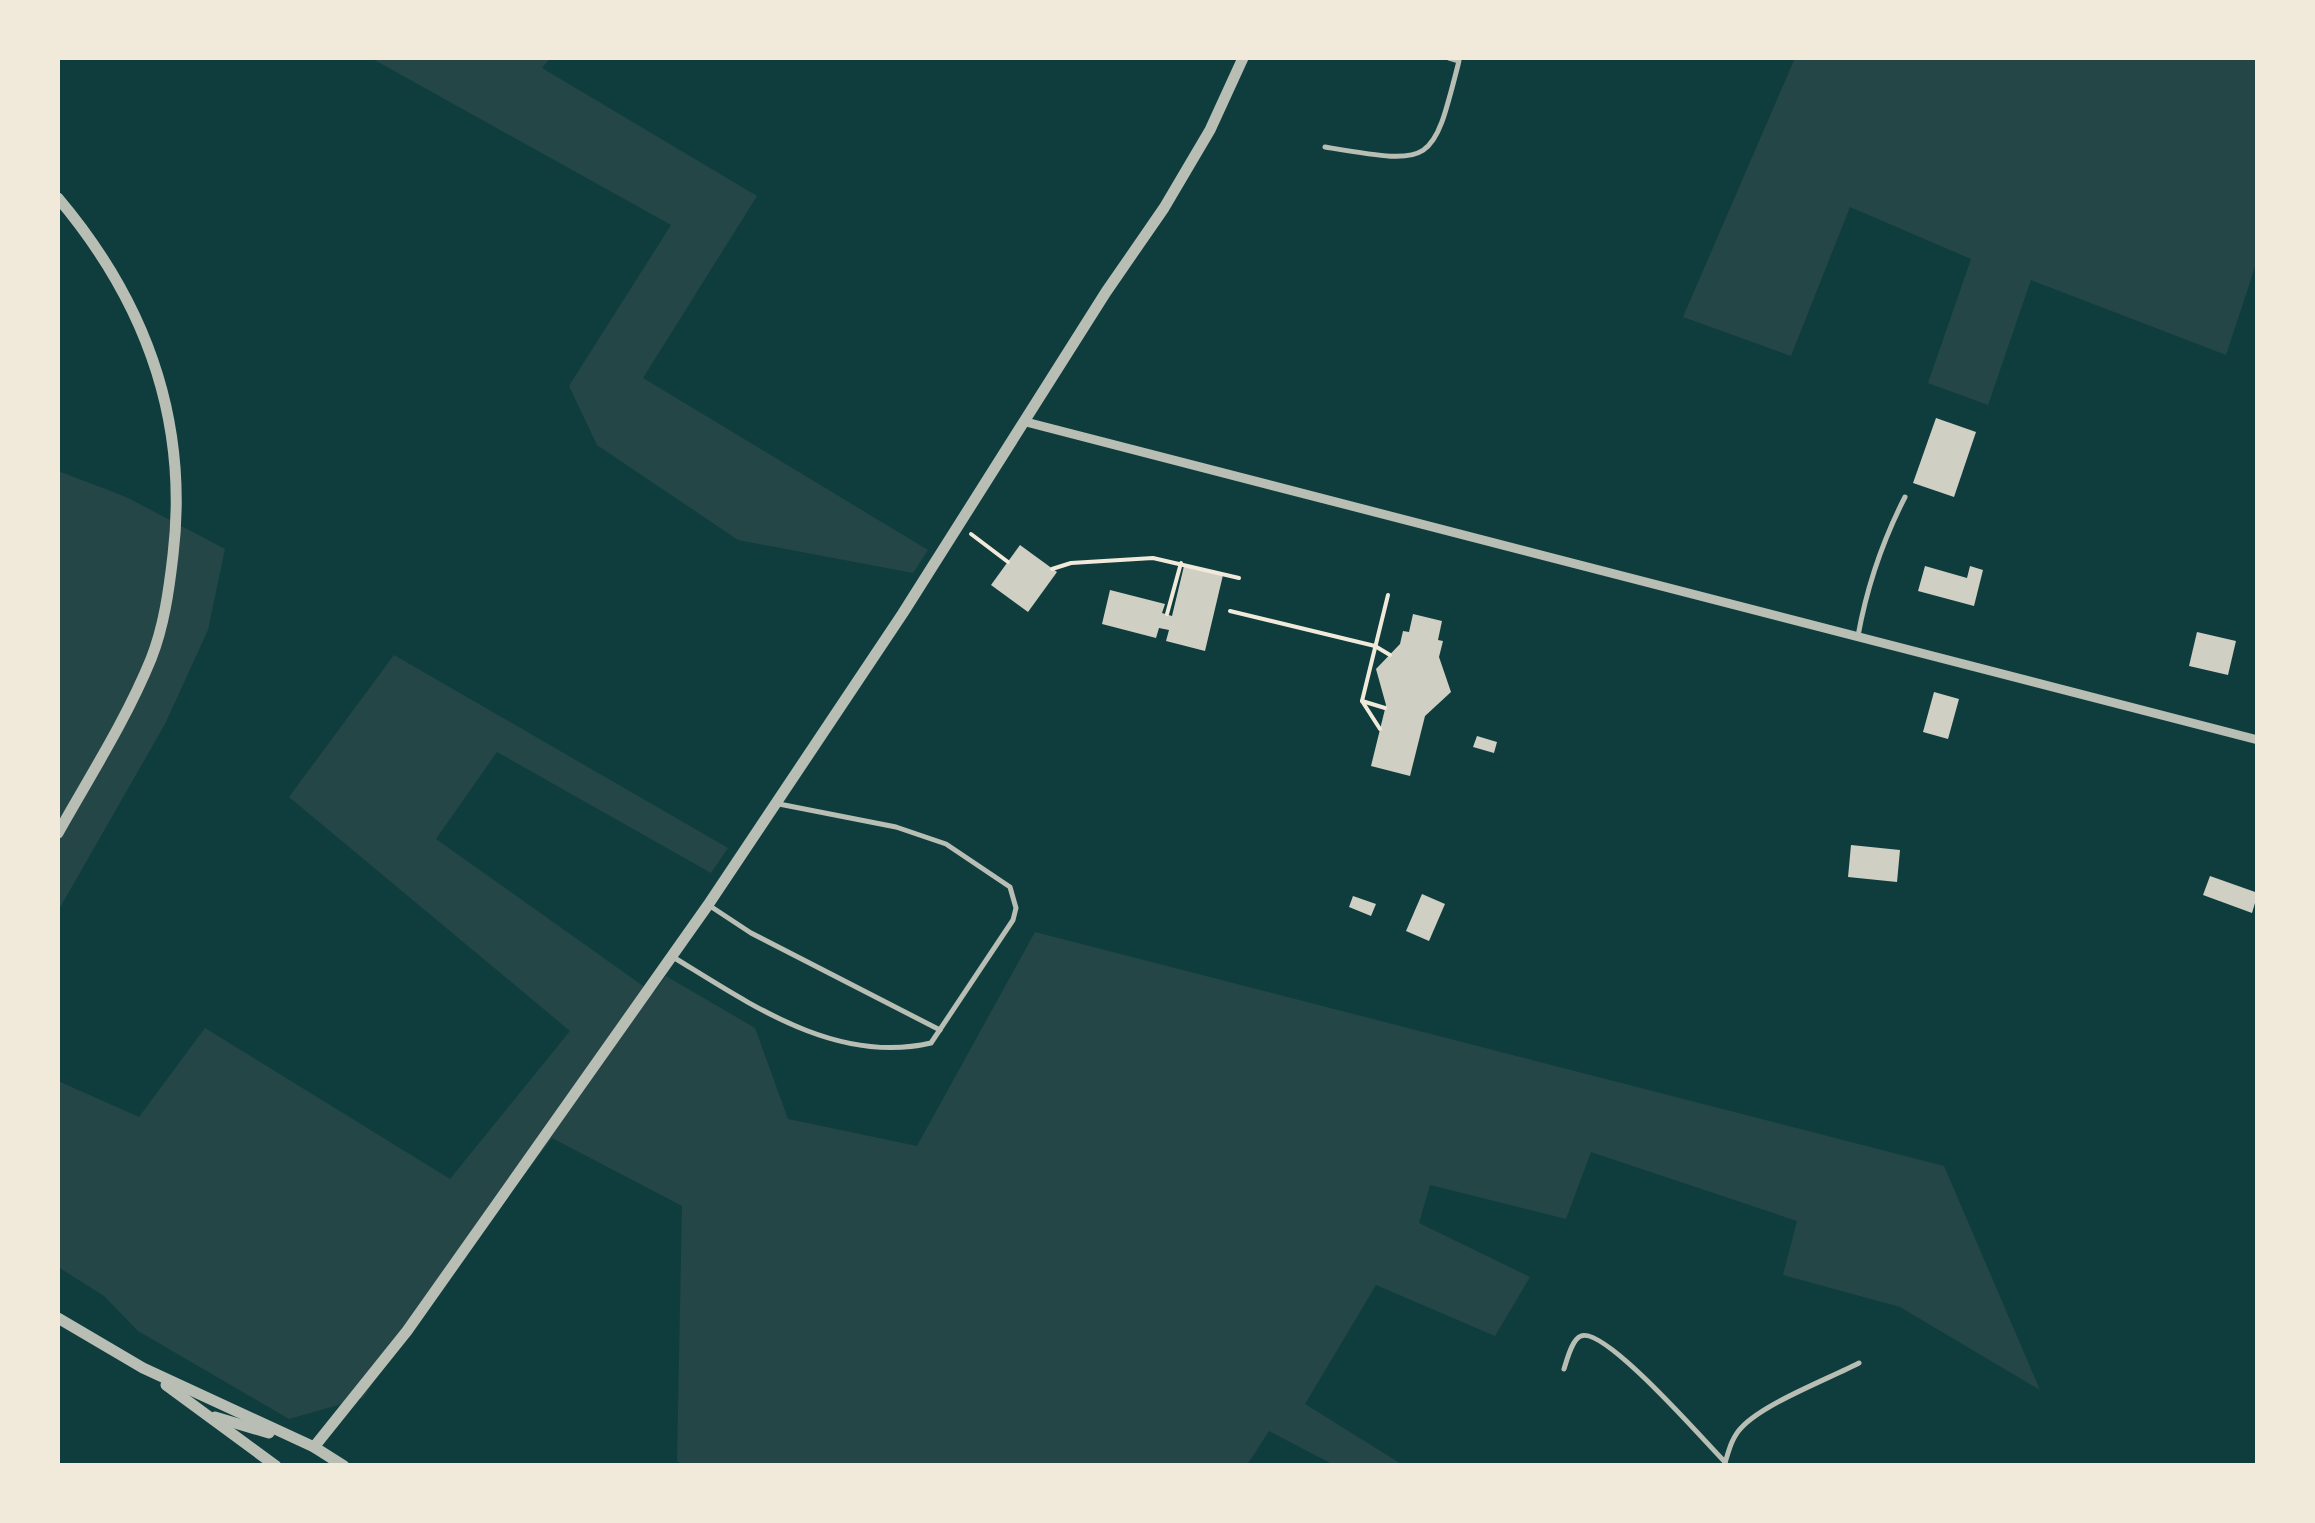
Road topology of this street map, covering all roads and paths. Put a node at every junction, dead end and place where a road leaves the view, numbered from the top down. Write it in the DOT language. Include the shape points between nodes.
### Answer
graph roads {
  1 [pos="1243,58"];
  2 [pos="1448,58"];
  3 [pos="1325,147"];
  4 [pos="58,198"];
  5 [pos="1026,422"];
  6 [pos="1905,497"];
  7 [pos="960,525"];
  8 [pos="1008,562"];
  9 [pos="1181,564"];
  10 [pos="1052,569"];
  11 [pos="1239,578"];
  12 [pos="1388,595"];
  13 [pos="1230,612"];
  14 [pos="1167,614"];
  15 [pos="1858,636"];
  16 [pos="1375,646"];
  17 [pos="1390,655"];
  18 [pos="1362,701"];
  19 [pos="1385,708"];
  20 [pos="1380,729"];
  21 [pos="2258,740"];
  22 [pos="776,804"];
  23 [pos="58,833"];
  24 [pos="708,905"];
  25 [pos="673,956"];
  26 [pos="940,1030"];
  27 [pos="58,1318"];
  28 [pos="1860,1363"];
  29 [pos="142,1368"];
  30 [pos="1564,1370"];
  31 [pos="205,1414"];
  32 [pos="314,1447"];
  33 [pos="1725,1464"];
  34 [pos="276,1466"];
  35 [pos="334,1466"];
  36 [pos="344,1466"];
  1 -- 5 [label="street" via="1164,208"];
  2 -- 3 [label="lane" via="1460,61 1434,144 1401,158"];
  4 -- 23 [label="street" via="118,280 144,333 176,460 177,522 169,596 152,655"];
  5 -- 7 [label="street"];
  5 -- 15 [label="street"];
  6 -- 15 [label="lane" via="1870,578"];
  7 -- 8 [label="path"];
  7 -- 22 [label="street"];
  9 -- 10 [label="path" via="1153,558"];
  9 -- 11 [label="path"];
  9 -- 14 [label="path"];
  12 -- 16 [label="path"];
  13 -- 16 [label="path"];
  15 -- 21 [label="street"];
  16 -- 17 [label="path"];
  16 -- 18 [label="path"];
  18 -- 19 [label="path"];
  18 -- 20 [label="path"];
  22 -- 24 [label="street"];
  22 -- 26 [label="lane" via="896,827 946,844 1010,887 1013,920"];
  24 -- 25 [label="street"];
  24 -- 26 [label="lane"];
  25 -- 26 [label="lane" via="746,1002 826,1040 916,1046 931,1043"];
  25 -- 32 [label="street" via="407,1331"];
  27 -- 29 [label="street"];
  28 -- 33 [label="lane" via="1742,1426"];
  29 -- 31 [label="street"];
  29 -- 32 [label="street"];
  30 -- 33 [label="lane" via="1576,1339 1596,1336"];
  31 -- 32 [label="street"];
  31 -- 34 [label="street"];
  32 -- 35 [label="street"];
  32 -- 36 [label="street"];
}
